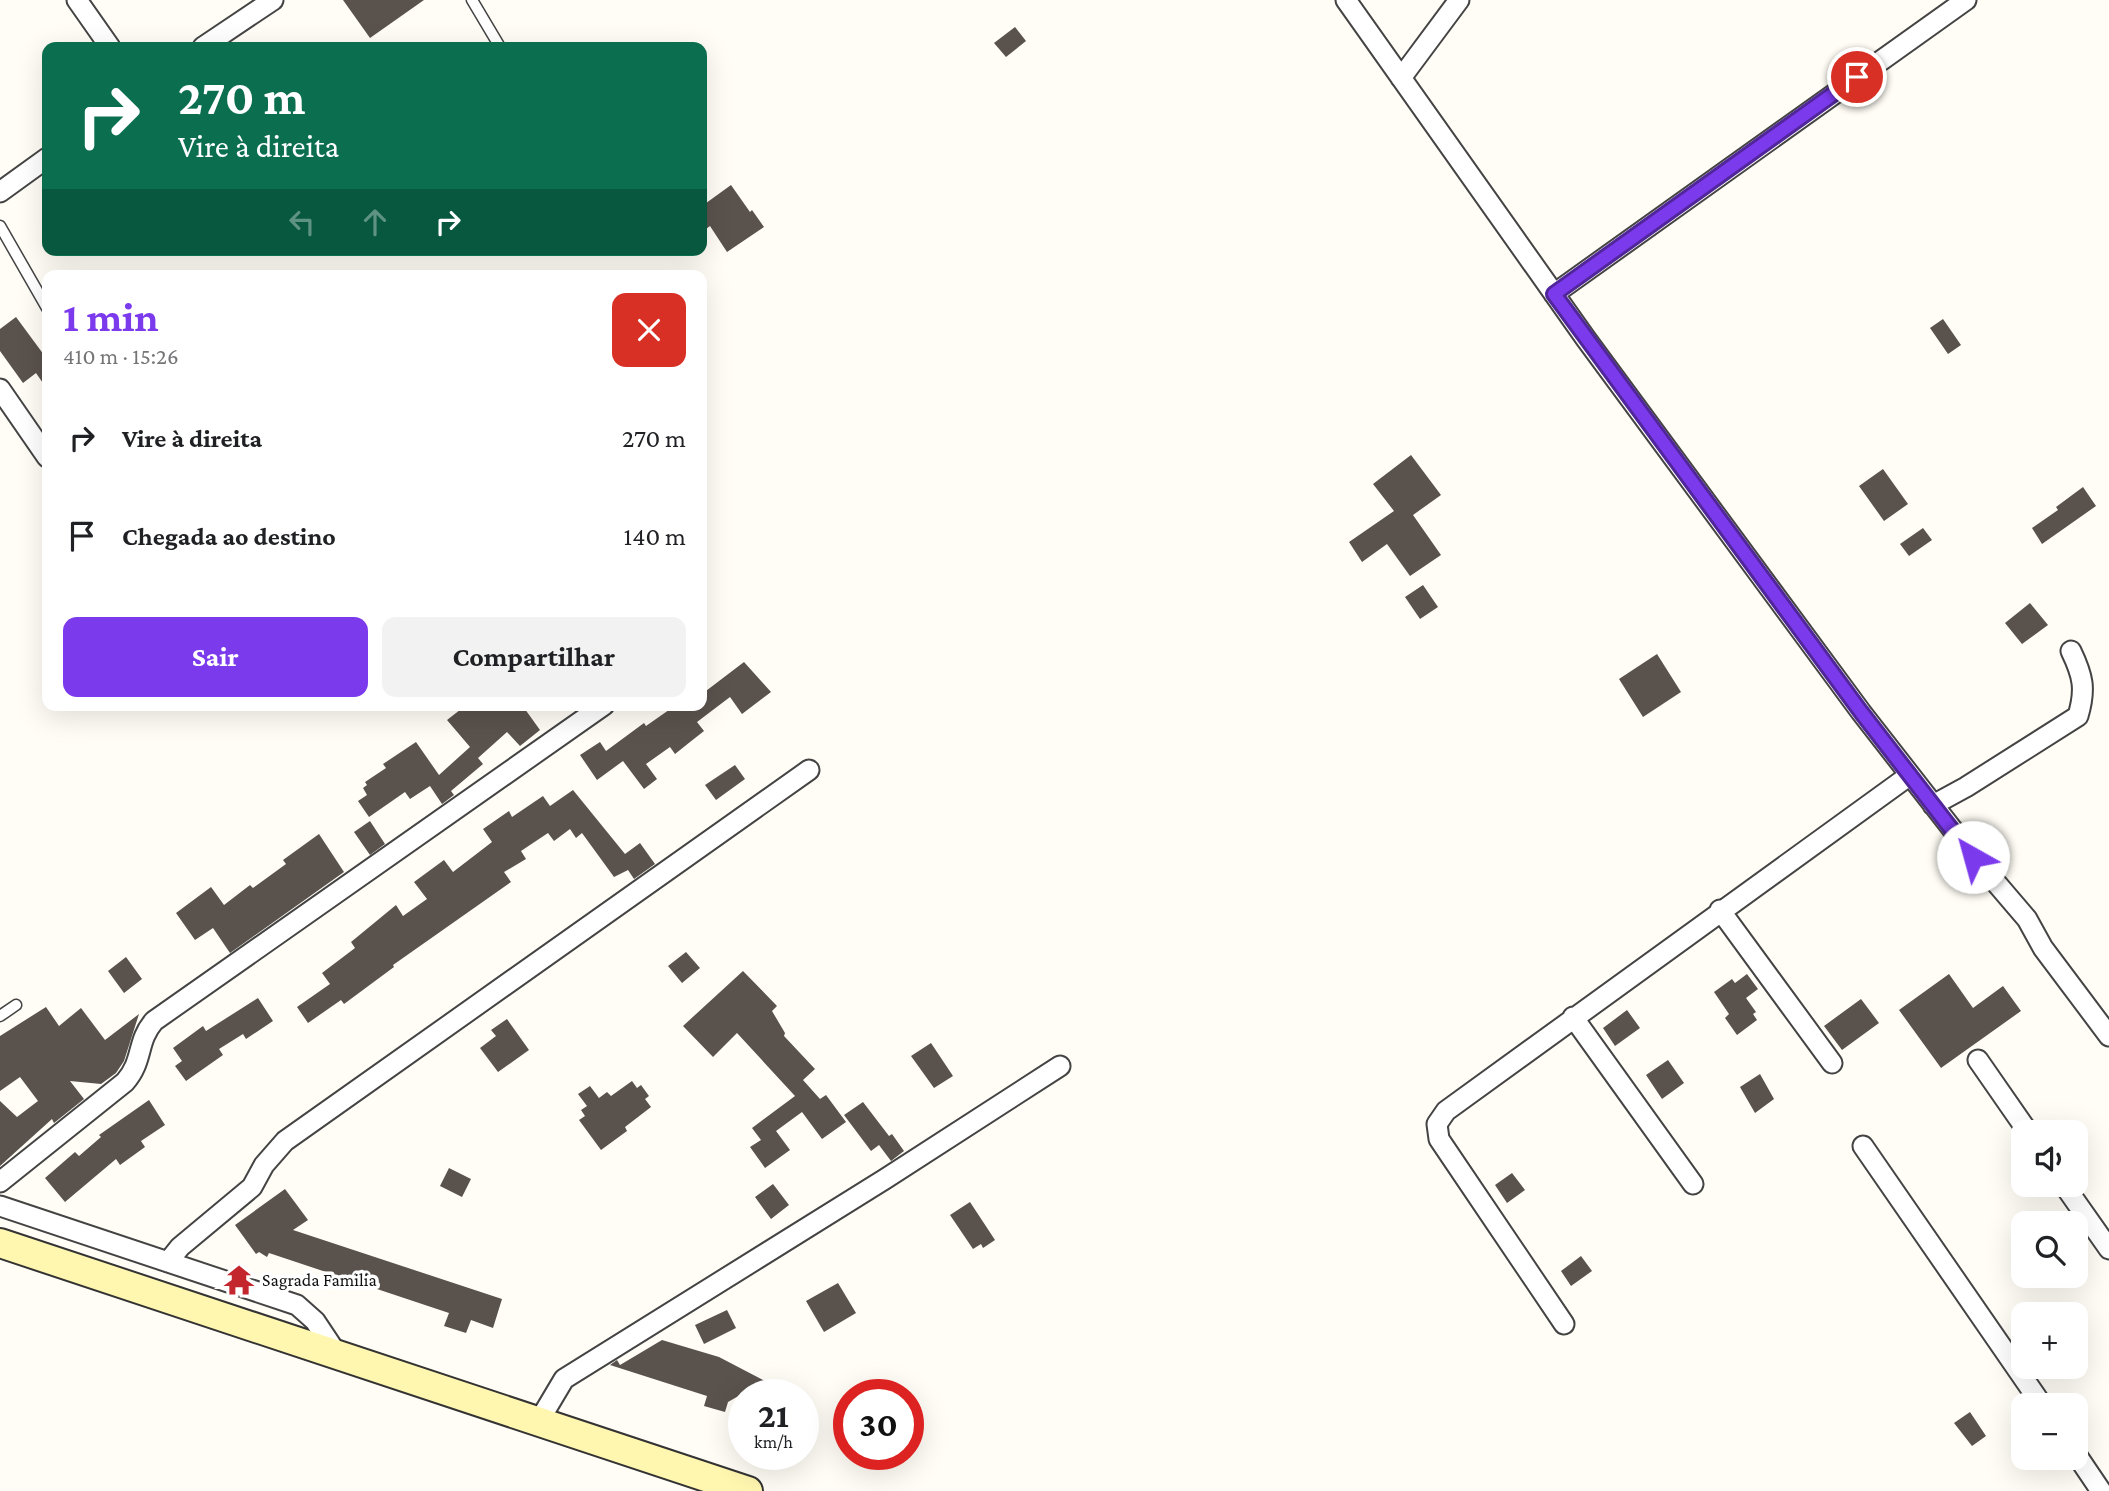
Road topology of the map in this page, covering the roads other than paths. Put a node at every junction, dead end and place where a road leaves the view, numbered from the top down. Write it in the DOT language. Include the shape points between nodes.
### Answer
graph roads {
  1 [pos="77,0"];
  2 [pos="273,0"];
  3 [pos="472,0"];
  4 [pos="1346,0"];
  5 [pos="1459,0"];
  6 [pos="1966,0"];
  7 [pos="106,42"];
  8 [pos="210,42"];
  9 [pos="497,42"];
  10 [pos="1401,78"];
  11 [pos="42,162"];
  12 [pos="0,192"];
  13 [pos="0,226"];
  14 [pos="1554,294"];
  15 [pos="42,299"];
  16 [pos="0,389"];
  17 [pos="42,450"];
  18 [pos="2071,651"];
  19 [pos="595,711"];
  20 [pos="809,770"];
  21 [pos="1910,775"];
  22 [pos="1933,805"];
  23 [pos="1720,910"];
  24 [pos="16,1005"];
  25 [pos="0,1016"];
  26 [pos="1573,1017"];
  27 [pos="2109,1036"];
  28 [pos="1978,1060"];
  29 [pos="1832,1063"];
  30 [pos="1060,1066"];
  31 [pos="2020,1120"];
  32 [pos="1863,1146"];
  33 [pos="0,1182"];
  34 [pos="1693,1184"];
  35 [pos="2072,1197"];
  36 [pos="0,1206"];
  37 [pos="0,1243"];
  38 [pos="2109,1249"];
  39 [pos="168,1262"];
  40 [pos="1564,1324"];
  41 [pos="337,1354"];
  42 [pos="2034,1393"];
  43 [pos="539,1421"];
  44 [pos="2087,1470"];
  45 [pos="748,1491"];
  46 [pos="2101,1491"];
  1 -- 7 [label="street"];
  2 -- 8 [label="street"];
  3 -- 9 [label="lane"];
  4 -- 10 [label="street"];
  5 -- 10 [label="street"];
  6 -- 14 [label="street"];
  10 -- 14 [label="street"];
  11 -- 12 [label="street"];
  13 -- 15 [label="lane"];
  14 -- 21 [label="street"];
  16 -- 17 [label="street"];
  18 -- 22 [label="street" via="2082,673 2078,716"];
  19 -- 33 [label="street" via="154,1021 125,1082"];
  20 -- 39 [label="street" via="285,1141 252,1187"];
  21 -- 22 [label="street"];
  21 -- 23 [label="street"];
  22 -- 27 [label="street" via="2027,919 2049,957"];
  23 -- 26 [label="street"];
  23 -- 29 [label="street"];
  24 -- 25 [label="lane"];
  26 -- 34 [label="street"];
  26 -- 40 [label="street" via="1446,1111 1437,1124 1439,1139"];
  28 -- 31 [label="street"];
  30 -- 43 [label="street" via="564,1379"];
  32 -- 42 [label="street"];
  35 -- 38 [label="street"];
  36 -- 39 [label="street"];
  37 -- 41 [label="main road"];
  39 -- 41 [label="street" via="297,1305 315,1321"];
  41 -- 43 [label="main road"];
  43 -- 45 [label="main road"];
  44 -- 46 [label="street"];
}
